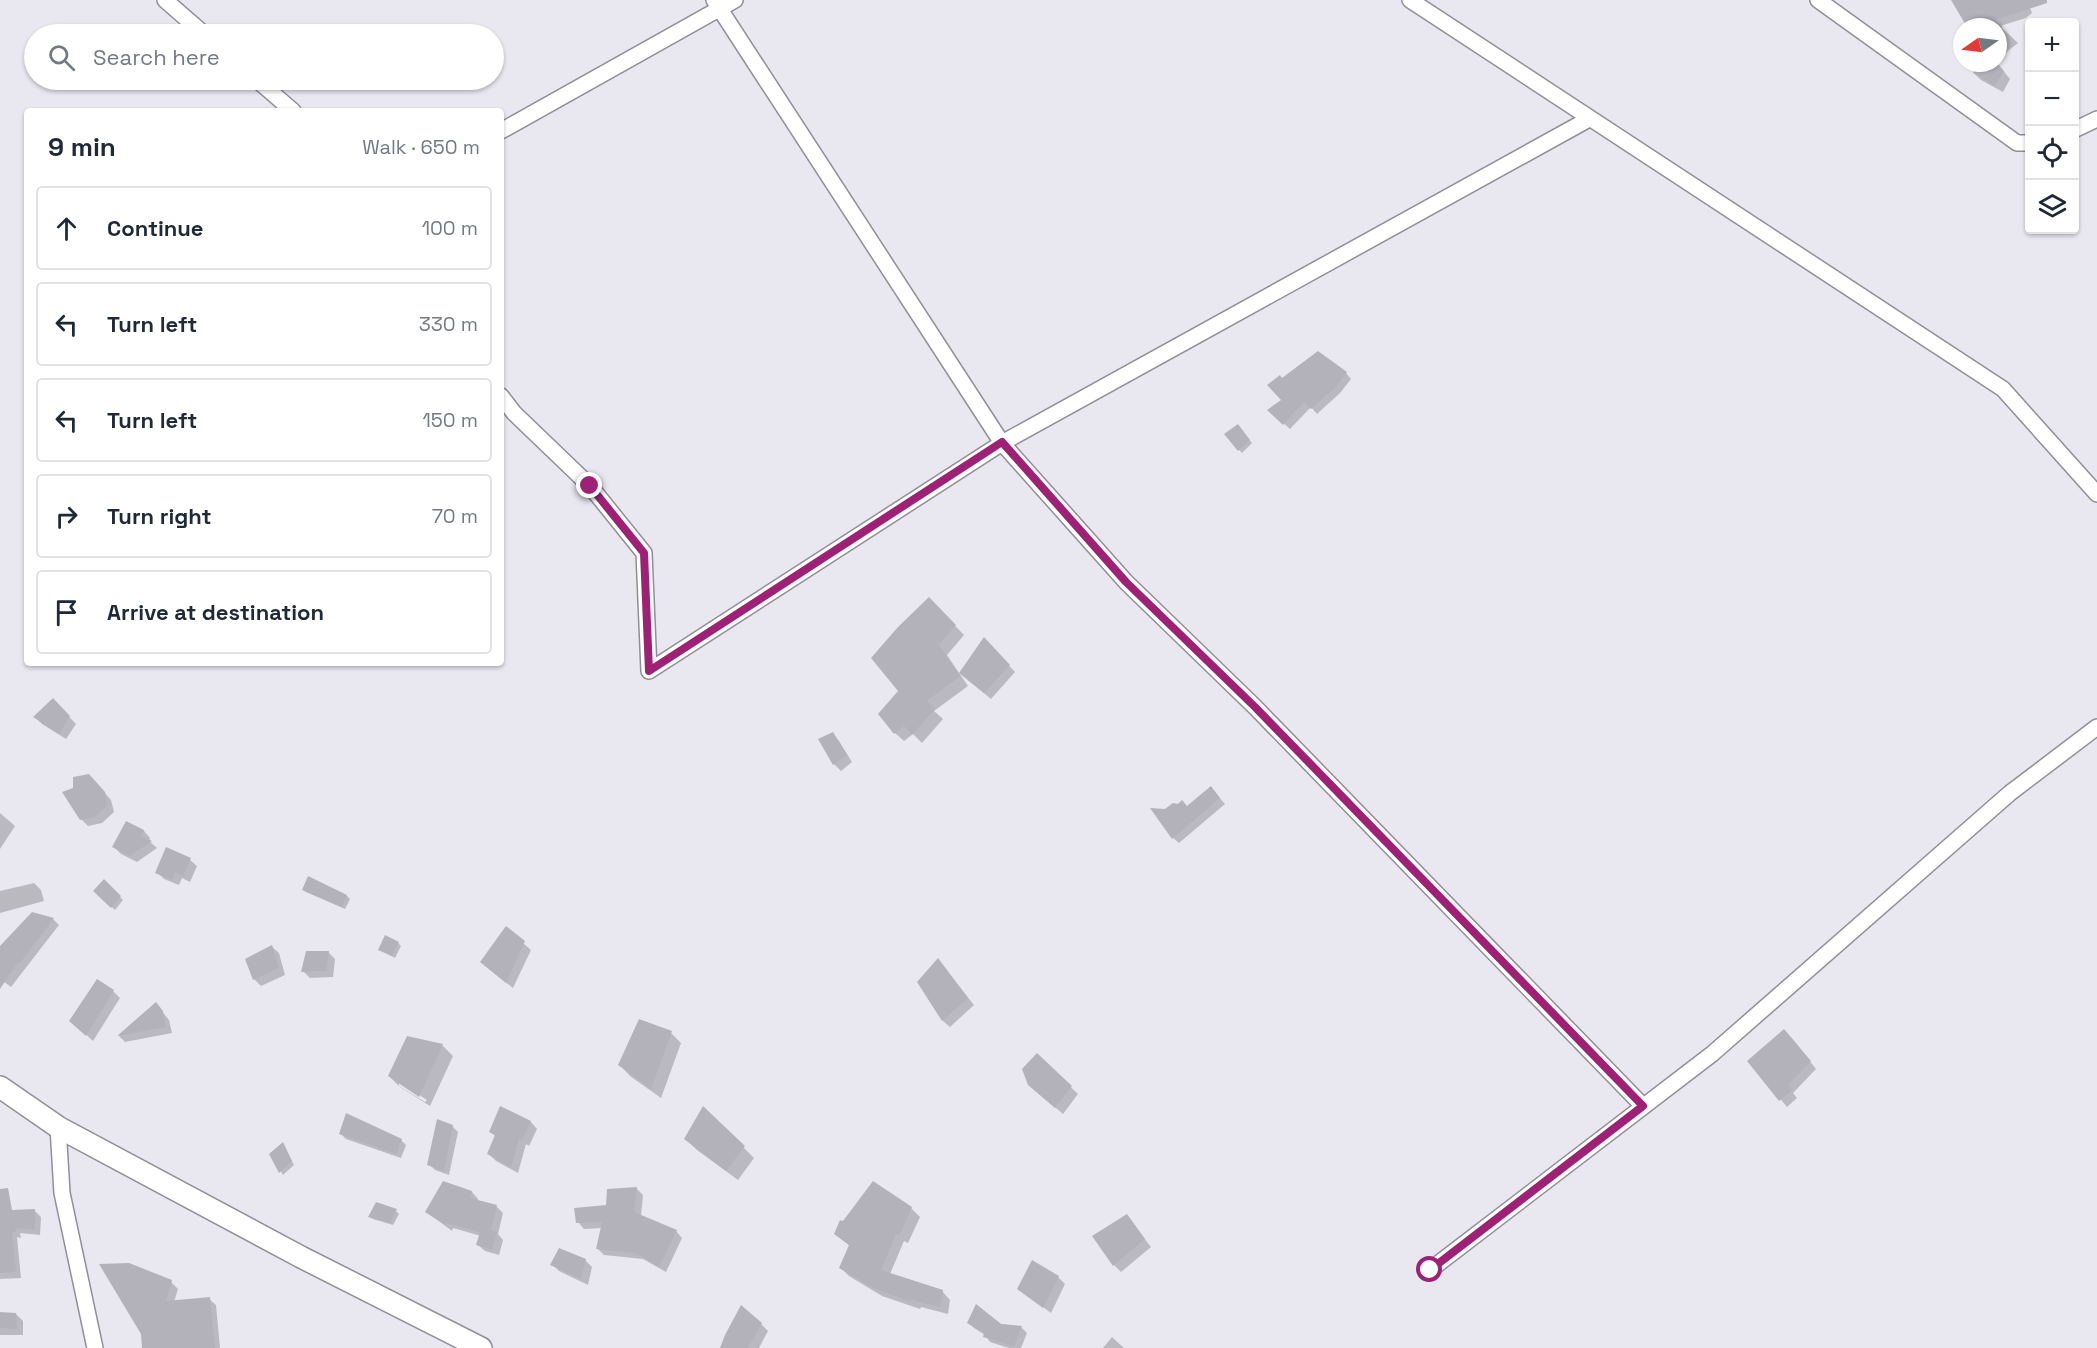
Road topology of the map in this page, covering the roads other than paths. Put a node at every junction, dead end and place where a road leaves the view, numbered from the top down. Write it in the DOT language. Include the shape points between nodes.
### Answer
graph roads {
  1 [pos="165,0"];
  2 [pos="735,0"];
  3 [pos="1410,0"];
  4 [pos="1818,0"];
  5 [pos="717,4"];
  6 [pos="193,24"];
  7 [pos="268,90"];
  8 [pos="289,108"];
  9 [pos="1589,119"];
  10 [pos="2097,119"];
  11 [pos="2079,128"];
  12 [pos="504,130"];
  13 [pos="2025,143"];
  14 [pos="504,400"];
  15 [pos="1002,442"];
  16 [pos="2097,494"];
  17 [pos="2097,727"];
  18 [pos="0,1087"];
  19 [pos="1643,1106"];
  20 [pos="58,1127"];
  21 [pos="1430,1270"];
  22 [pos="95,1348"];
  23 [pos="481,1348"];
  1 -- 6 [label="street"];
  2 -- 5 [label="street"];
  3 -- 9 [label="street"];
  4 -- 13 [label="street" via="2017,143"];
  5 -- 12 [label="street"];
  5 -- 15 [label="street"];
  7 -- 8 [label="street"];
  9 -- 15 [label="street"];
  9 -- 16 [label="street" via="2003,389"];
  10 -- 11 [label="street"];
  14 -- 15 [label="street" via="590,486 644,553 649,671"];
  15 -- 19 [label="street" via="1126,582 1255,707"];
  17 -- 19 [label="street" via="2010,793 1712,1054"];
  18 -- 20 [label="main road"];
  19 -- 21 [label="street"];
  20 -- 22 [label="street" via="62,1193"];
  20 -- 23 [label="main road"];
}
